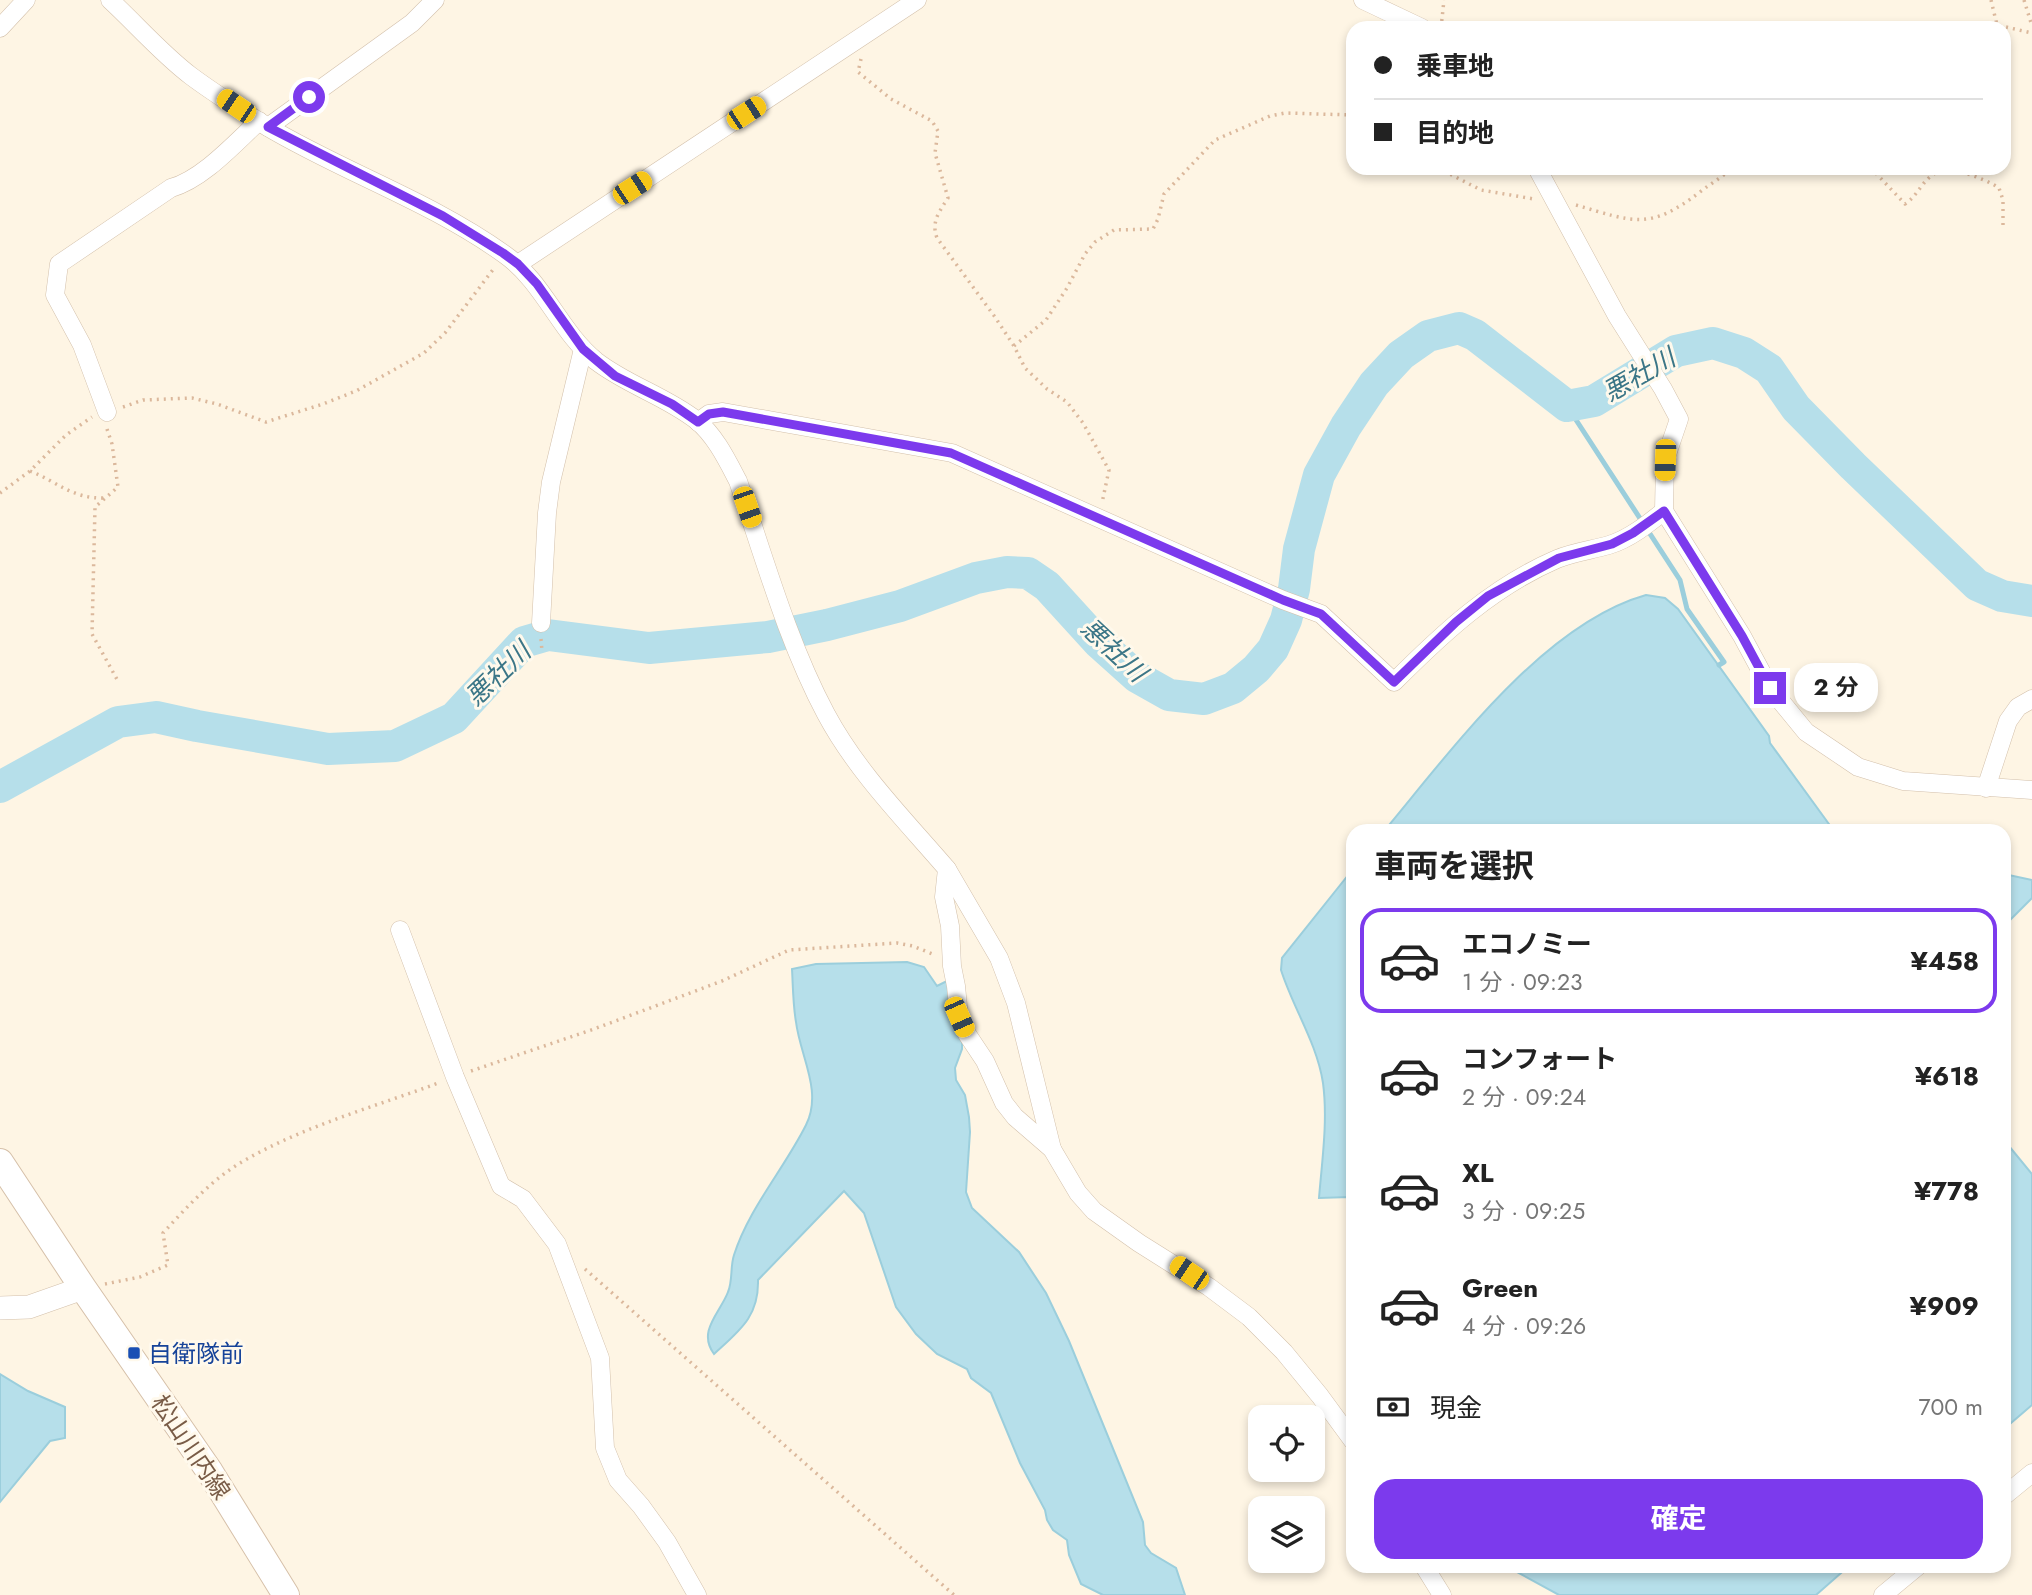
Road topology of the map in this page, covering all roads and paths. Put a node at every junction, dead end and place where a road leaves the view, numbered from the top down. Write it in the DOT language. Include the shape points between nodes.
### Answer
graph roads {
  1 [pos="26,0"];
  2 [pos="110,0"];
  3 [pos="435,0"];
  4 [pos="917,0"];
  5 [pos="1363,0"];
  6 [pos="1444,0"];
  7 [pos="1991,0"];
  8 [pos="2024,0"];
  9 [pos="1407,21"];
  10 [pos="1442,21"];
  11 [pos="1996,21"];
  12 [pos="2032,26"];
  13 [pos="2011,28"];
  14 [pos="0,29"];
  15 [pos="2032,33"];
  16 [pos="860,37"];
  17 [pos="1346,115"];
  18 [pos="263,124"];
  19 [pos="1452,175"];
  20 [pos="1541,175"];
  21 [pos="1725,175"];
  22 [pos="1878,175"];
  23 [pos="1932,175"];
  24 [pos="1966,175"];
  25 [pos="1555,202"];
  26 [pos="2003,230"];
  27 [pos="503,253"];
  28 [pos="518,264"];
  29 [pos="1014,346"];
  30 [pos="583,349"];
  31 [pos="104,413"];
  32 [pos="698,422"];
  33 [pos="30,471"];
  34 [pos="0,493"];
  35 [pos="105,498"];
  36 [pos="1098,518"];
  37 [pos="1651,521"];
  38 [pos="541,622"];
  39 [pos="541,646"];
  40 [pos="542,652"];
  41 [pos="119,683"];
  42 [pos="2032,699"];
  43 [pos="1986,788"];
  44 [pos="2032,790"];
  45 [pos="947,869"];
  46 [pos="400,930"];
  47 [pos="952,966"];
  48 [pos="455,1077"];
  49 [pos="1052,1149"];
  50 [pos="0,1161"];
  51 [pos="557,1244"];
  52 [pos="83,1288"];
  53 [pos="0,1308"];
  54 [pos="1346,1431"];
  55 [pos="2032,1472"];
  56 [pos="2011,1490"];
  57 [pos="1428,1573"];
  58 [pos="1910,1573"];
  59 [pos="286,1595"];
  60 [pos="697,1595"];
  61 [pos="954,1595"];
  62 [pos="1441,1595"];
  63 [pos="1883,1595"];
  1 -- 14 [label="street"];
  2 -- 18 [label="street" via="190,75"];
  3 -- 18 [label="street" via="412,23"];
  4 -- 16 [label="street"];
  5 -- 9 [label="street"];
  6 -- 10 [label="path"];
  7 -- 11 [label="path"];
  8 -- 12 [label="path"];
  13 -- 15 [label="path"];
  16 -- 28 [label="street"];
  16 -- 29 [label="path" via="864,47 858,72 891,99 932,121 938,131 935,153 947,198 933,228"];
  17 -- 29 [label="path" via="1284,113 1215,139 1164,194 1153,229 1114,230 1095,242 1046,320"];
  18 -- 27 [label="street" via="443,216"];
  18 -- 31 [label="street" via="185,184 171,188 59,264 55,295 82,345"];
  19 -- 25 [label="path" via="1481,190"];
  20 -- 25 [label="street"];
  21 -- 25 [label="path" via="1651,219 1628,220"];
  22 -- 23 [label="path" via="1905,204"];
  24 -- 26 [label="path" via="1999,188"];
  25 -- 37 [label="street" via="1679,419"];
  27 -- 28 [label="street"];
  27 -- 31 [label="path" via="445,333 424,353 356,391 266,422 192,398 143,400"];
  28 -- 30 [label="street"];
  29 -- 36 [label="path" via="1025,368 1067,402 1109,470"];
  30 -- 32 [label="street" via="615,376"];
  30 -- 38 [label="street" via="551,482"];
  31 -- 33 [label="path" via="86,419"];
  31 -- 35 [label="path" via="118,472 118,487"];
  32 -- 36 [label="street" via="723,412 951,453"];
  32 -- 45 [label="street" via="738,481 794,641 826,714 863,771"];
  33 -- 34 [label="path"];
  33 -- 35 [label="path" via="69,493"];
  35 -- 41 [label="path" via="95,507 92,634"];
  36 -- 37 [label="street" via="1309,608 1333,624 1394,682 1488,596 1559,558 1612,544"];
  37 -- 43 [label="street" via="1742,636 1770,688 1806,732 1858,767 1903,781"];
  39 -- 40 [label="path"];
  42 -- 43 [label="street" via="2018,707 2008,721"];
  43 -- 44 [label="street"];
  45 -- 47 [label="street" via="944,897"];
  45 -- 49 [label="street" via="999,958 1016,1003"];
  46 -- 48 [label="street"];
  47 -- 48 [label="path" via="928,951 897,943 789,950 722,981"];
  47 -- 49 [label="street" via="959,1017 1004,1103"];
  48 -- 51 [label="street" via="501,1186 523,1199"];
  48 -- 52 [label="path" via="245,1159 212,1183 163,1233 168,1265 140,1277"];
  49 -- 54 [label="street" via="1094,1211 1249,1317 1284,1352"];
  50 -- 52 [label="main road, 松山川内線"];
  51 -- 60 [label="street" via="600,1358 606,1448 618,1480 667,1542"];
  51 -- 61 [label="path"];
  52 -- 53 [label="street" via="29,1307"];
  52 -- 59 [label="main road, 松山川内線" via="210,1472"];
  55 -- 56 [label="street"];
  57 -- 62 [label="street"];
  58 -- 63 [label="street"];
}
